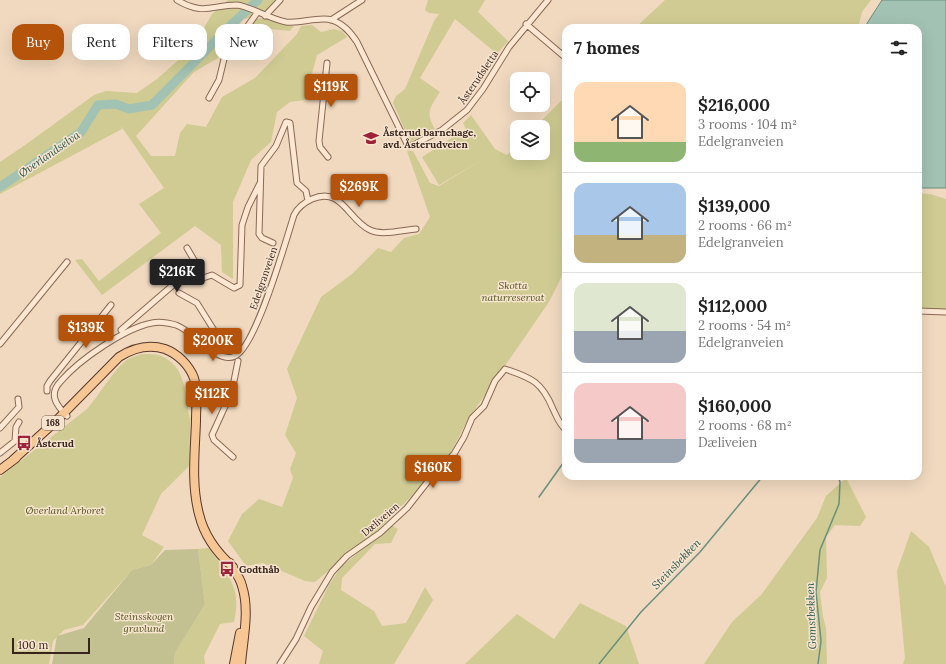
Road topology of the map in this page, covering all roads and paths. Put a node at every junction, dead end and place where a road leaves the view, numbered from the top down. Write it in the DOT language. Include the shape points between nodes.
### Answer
graph roads {
  1 [pos="179,0"];
  2 [pos="280,0"];
  3 [pos="362,0"];
  4 [pos="548,0"];
  5 [pos="257,13"];
  6 [pos="265,16"];
  7 [pos="331,20"];
  8 [pos="526,24"];
  9 [pos="562,55"];
  10 [pos="327,63"];
  11 [pos="209,98"];
  12 [pos="328,158"];
  13 [pos="261,181"];
  14 [pos="308,201"];
  15 [pos="416,229"];
  16 [pos="273,243"];
  17 [pos="187,248"];
  18 [pos="67,262"];
  19 [pos="197,280"];
  20 [pos="179,293"];
  21 [pos="111,305"];
  22 [pos="922,311"];
  23 [pos="946,312"];
  24 [pos="122,330"];
  25 [pos="217,335"];
  26 [pos="0,344"];
  27 [pos="238,361"];
  28 [pos="47,391"];
  29 [pos="18,399"];
  30 [pos="66,415"];
  31 [pos="19,422"];
  32 [pos="562,427"];
  33 [pos="0,428"];
  34 [pos="0,453"];
  35 [pos="233,457"];
  36 [pos="0,470"];
  37 [pos="245,612"];
  38 [pos="234,664"];
  39 [pos="241,664"];
  40 [pos="280,664"];
  1 -- 5 [label="street" via="188,6 203,9 234,5 243,6"];
  2 -- 6 [label="street"];
  3 -- 7 [label="street"];
  4 -- 8 [label="street, Åsterudsletta"];
  5 -- 6 [label="street"];
  5 -- 11 [label="street" via="224,59 220,80"];
  6 -- 7 [label="street" via="296,22"];
  7 -- 8 [label="street, Åsterudsletta" via="340,24 355,38 408,146 442,130 467,110"];
  8 -- 9 [label="street"];
  10 -- 12 [label="street" via="319,141"];
  13 -- 14 [label="street" via="261,166 276,146 285,124 290,124 295,175 297,183 306,191"];
  13 -- 16 [label="street" via="260,234 262,238"];
  13 -- 19 [label="street" via="242,224 240,285 230,287 212,275"];
  14 -- 15 [label="street" via="320,196 333,198 369,230 377,232"];
  14 -- 30 [label="street, Edelgranveien" via="302,204 294,215 268,294 252,334 240,353 232,358 220,356 186,329 176,325 152,323 123,335 98,350 65,376 54,394 56,403"];
  17 -- 24 [label="street" via="195,266"];
  18 -- 26 [label="street"];
  20 -- 25 [label="street" via="197,303"];
  21 -- 28 [label="street" via="50,381"];
  22 -- 23 [label="street"];
  27 -- 35 [label="street" via="232,391 212,435 214,440"];
  29 -- 33 [label="street" via="19,407"];
  30 -- 36 [label="main road, 168" via="37,444"];
  30 -- 37 [label="main road, 168" via="111,363 131,350 150,346 163,348 175,354 187,365 195,384 197,503 202,524 224,559 233,567 244,590"];
  31 -- 34 [label="street" via="15,441"];
  32 -- 40 [label="street, Dæliveien" via="542,387 535,381 505,369 495,382 484,406 472,418 454,454 402,513 380,533 347,556 332,572"];
  37 -- 38 [label="main road, 168"];
  37 -- 39 [label="main road, 168"];
}
